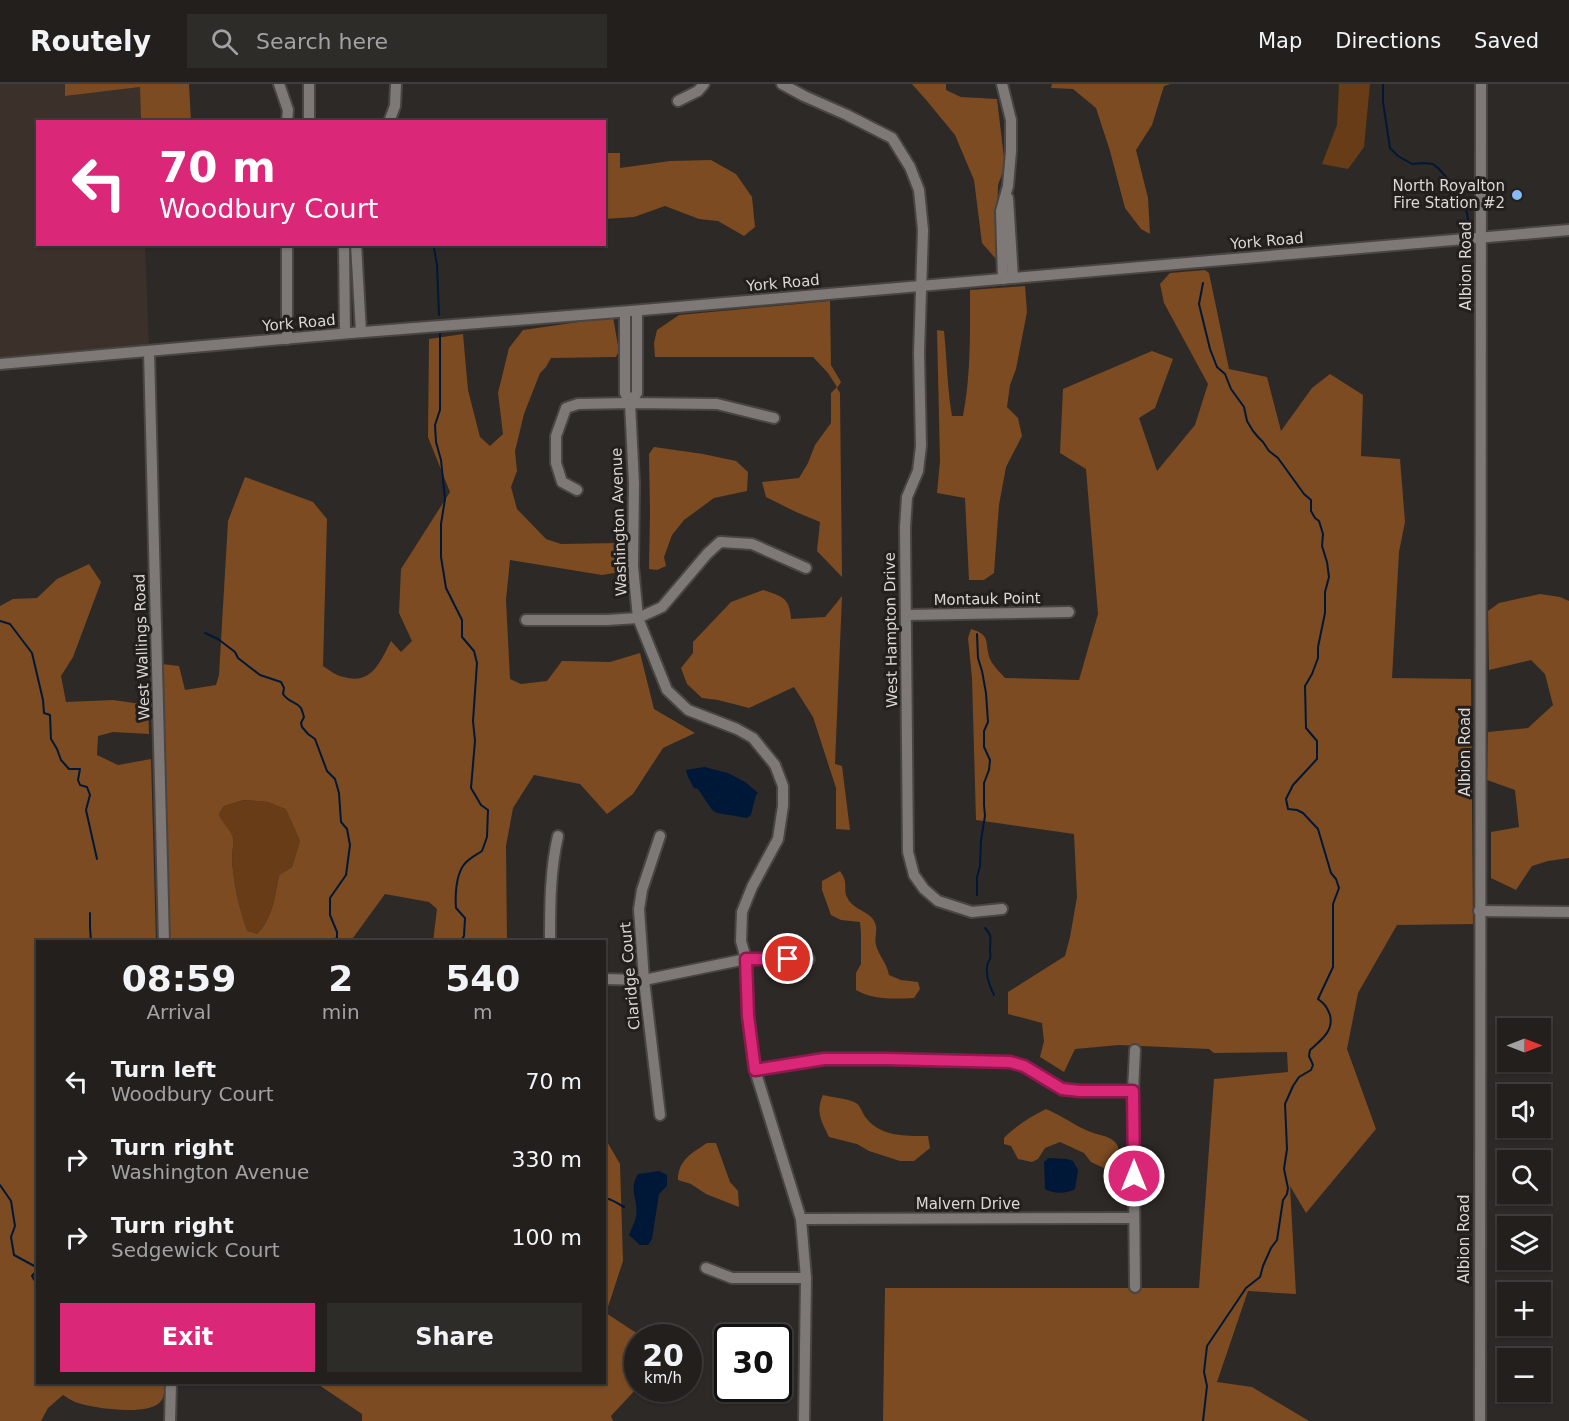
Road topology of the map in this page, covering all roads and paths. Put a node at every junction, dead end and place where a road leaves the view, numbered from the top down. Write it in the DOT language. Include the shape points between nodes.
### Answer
graph roads {
  1 [pos="279,84"];
  2 [pos="309,84"];
  3 [pos="396,84"];
  4 [pos="704,84"];
  5 [pos="782,84"];
  6 [pos="1002,84"];
  7 [pos="1481,84"];
  8 [pos="678,100"];
  9 [pos="287,120"];
  10 [pos="309,120"];
  11 [pos="390,120"];
  12 [pos="1569,230"];
  13 [pos="1481,238"];
  14 [pos="287,246"];
  15 [pos="344,246"];
  16 [pos="356,246"];
  17 [pos="1008,279"];
  18 [pos="921,285"];
  19 [pos="637,311"];
  20 [pos="625,312"];
  21 [pos="360,332"];
  22 [pos="345,333"];
  23 [pos="287,339"];
  24 [pos="149,351"];
  25 [pos="0,364"];
  26 [pos="630,403"];
  27 [pos="774,418"];
  28 [pos="577,490"];
  29 [pos="806,568"];
  30 [pos="1069,612"];
  31 [pos="906,615"];
  32 [pos="638,618"];
  33 [pos="526,620"];
  34 [pos="558,836"];
  35 [pos="660,836"];
  36 [pos="1002,909"];
  37 [pos="1479,911"];
  38 [pos="1569,912"];
  39 [pos="164,940"];
  40 [pos="550,940"];
  41 [pos="746,959"];
  42 [pos="809,959"];
  43 [pos="606,979"];
  44 [pos="644,980"];
  45 [pos="1136,1050"];
  46 [pos="755,1070"];
  47 [pos="1133,1091"];
  48 [pos="660,1115"];
  49 [pos="1134,1218"];
  50 [pos="801,1219"];
  51 [pos="706,1268"];
  52 [pos="806,1278"];
  53 [pos="1135,1287"];
  54 [pos="171,1384"];
  55 [pos="170,1421"];
  56 [pos="804,1421"];
  57 [pos="1480,1421"];
  1 -- 9 [label="street" via="288,110"];
  2 -- 10 [label="street"];
  3 -- 11 [label="street"];
  4 -- 8 [label="street"];
  5 -- 18 [label="street, West Hampton Drive" via="892,138 910,166 919,190 923,230"];
  6 -- 17 [label="street" via="1011,120"];
  7 -- 13 [label="street, Albion Road"];
  12 -- 13 [label="street, York Road"];
  13 -- 17 [label="street, York Road"];
  13 -- 37 [label="street, Albion Road"];
  14 -- 23 [label="street"];
  15 -- 22 [label="street"];
  16 -- 21 [label="street"];
  17 -- 18 [label="street, York Road"];
  18 -- 19 [label="street, York Road"];
  18 -- 31 [label="street, West Hampton Drive" via="921,446 918,471 907,497"];
  19 -- 20 [label="street, York Road"];
  19 -- 26 [label="street, Washington Avenue" via="637,393"];
  20 -- 21 [label="street, York Road"];
  20 -- 26 [label="street, Washington Avenue" via="625,393"];
  21 -- 22 [label="street, York Road"];
  22 -- 23 [label="street, York Road"];
  23 -- 24 [label="street, York Road"];
  24 -- 25 [label="street, York Road"];
  24 -- 39 [label="street, West Wallings Road"];
  26 -- 27 [label="street" via="717,404"];
  26 -- 28 [label="street" via="578,404 566,408 556,436 556,463 562,482"];
  26 -- 32 [label="street, Washington Avenue" via="633,566"];
  29 -- 32 [label="street" via="752,544 720,542 662,607"];
  30 -- 31 [label="street, Montauk Point"];
  31 -- 36 [label="street, West Hampton Drive" via="908,852 914,875 938,901 972,912"];
  32 -- 33 [label="street"];
  32 -- 41 [label="street, Washington Avenue" via="667,690 688,710 753,738 775,765 783,786 778,839 742,912 741,941"];
  34 -- 40 [label="street"];
  35 -- 44 [label="street, Claridge Court" via="639,909"];
  37 -- 38 [label="street"];
  37 -- 57 [label="street, Albion Road"];
  41 -- 42 [label="street"];
  41 -- 44 [label="street"];
  41 -- 46 [label="street, Washington Avenue"];
  43 -- 44 [label="street"];
  44 -- 48 [label="street, Claridge Court"];
  45 -- 47 [label="street"];
  46 -- 47 [label="street" via="824,1059 1010,1062 1062,1089"];
  46 -- 50 [label="street, Washington Avenue"];
  47 -- 49 [label="street"];
  49 -- 50 [label="street, Malvern Drive"];
  49 -- 53 [label="street"];
  50 -- 52 [label="street, Washington Avenue"];
  51 -- 52 [label="street" via="732,1278"];
  52 -- 56 [label="street, Washington Avenue"];
  54 -- 55 [label="street"];
}
